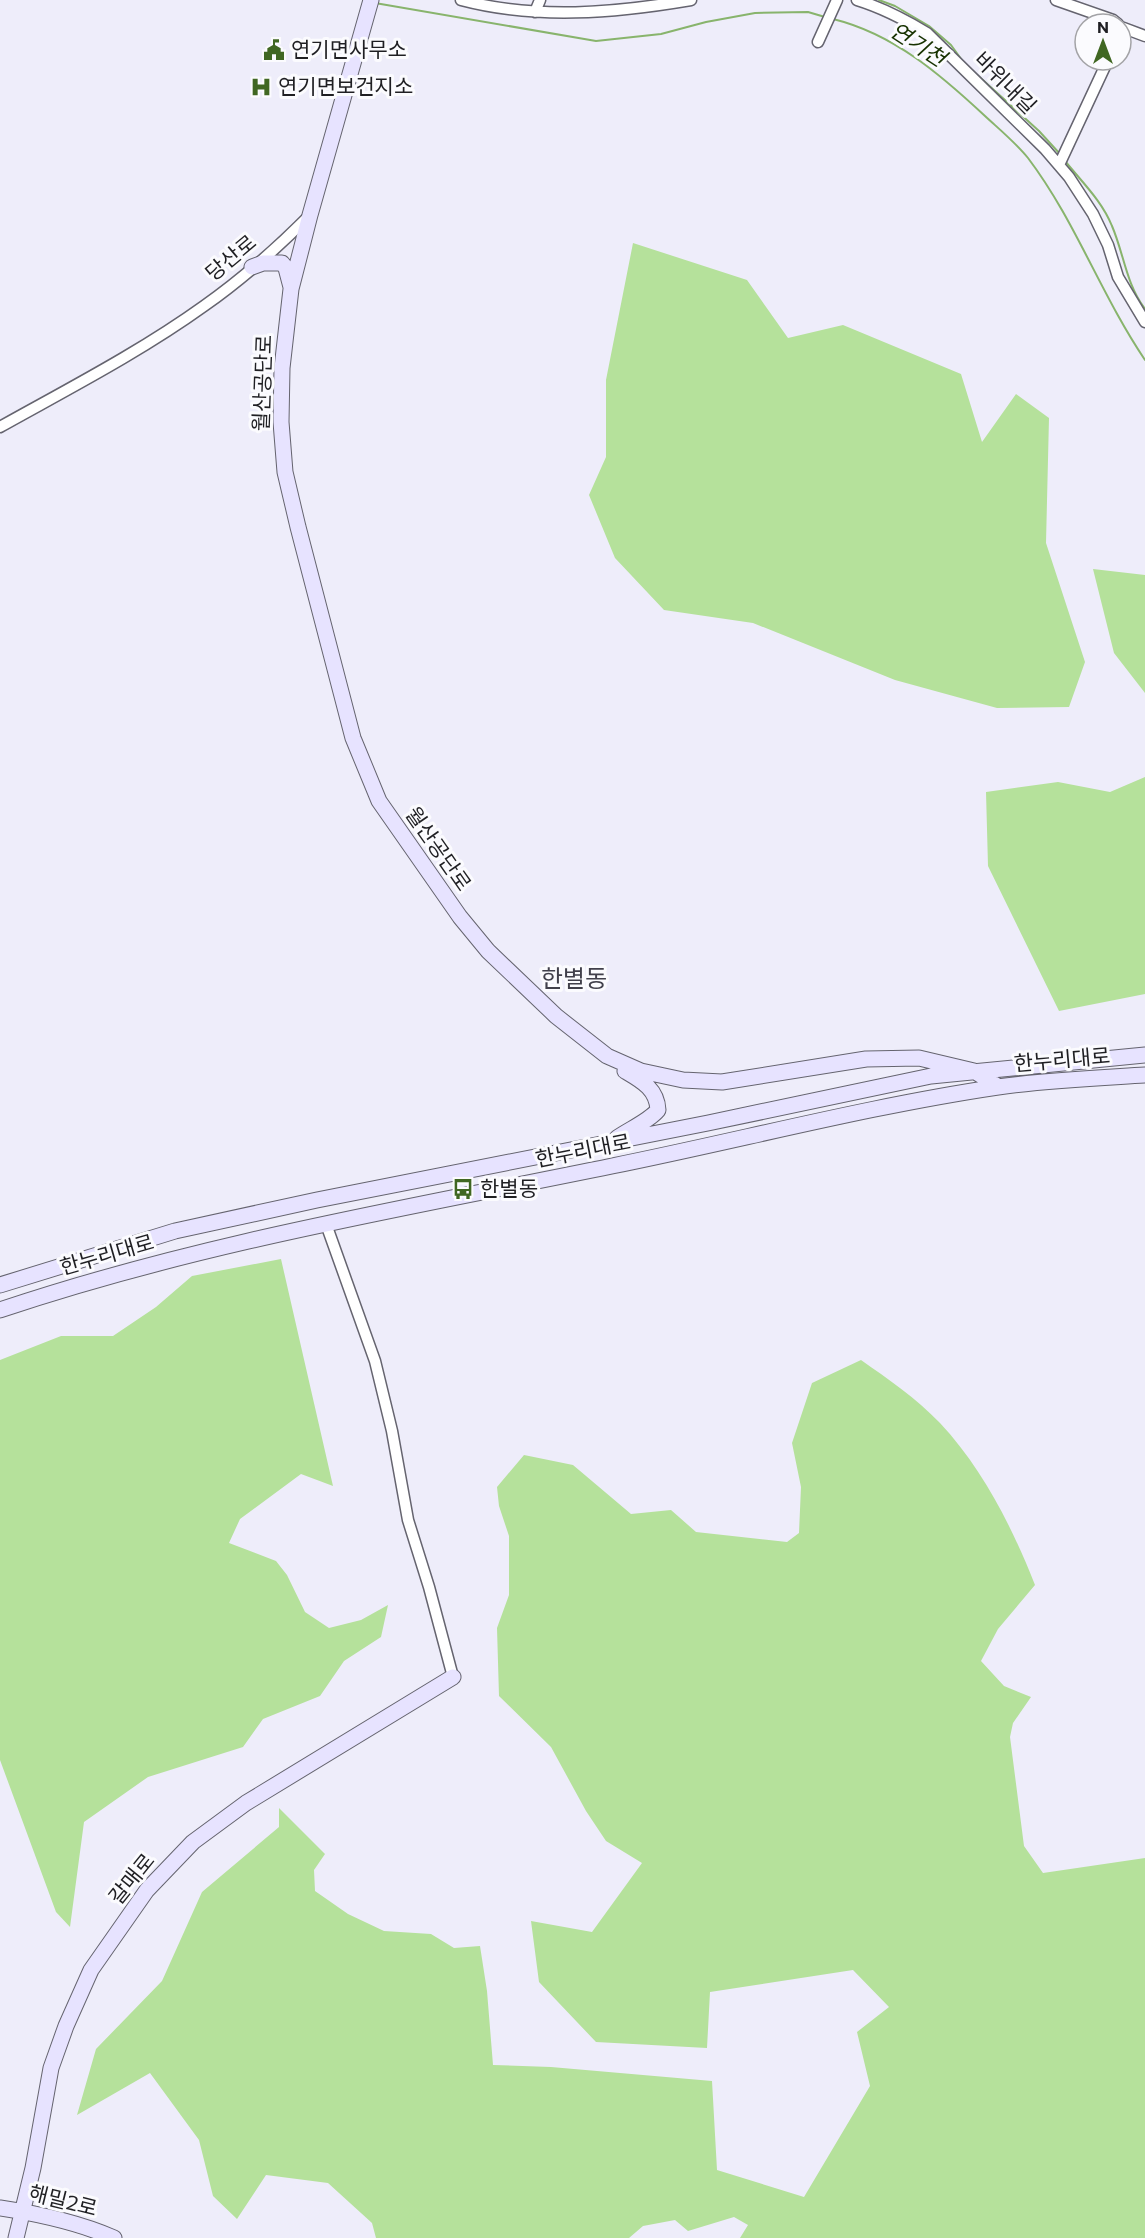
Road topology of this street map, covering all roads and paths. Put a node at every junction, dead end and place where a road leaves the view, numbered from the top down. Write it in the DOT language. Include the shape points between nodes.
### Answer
graph roads {
  1 [pos="371,0"];
  2 [pos="460,0"];
  3 [pos="540,0"];
  4 [pos="691,0"];
  5 [pos="837,0"];
  6 [pos="857,0"];
  7 [pos="1056,0"];
  8 [pos="535,12"];
  9 [pos="1090,12"];
  10 [pos="820,38"];
  11 [pos="1102,72"];
  12 [pos="1061,160"];
  13 [pos="310,215"];
  14 [pos="252,267"];
  15 [pos="291,289"];
  16 [pos="1145,322"];
  17 [pos="0,428"];
  18 [pos="1145,1055"];
  19 [pos="607,1056"];
  20 [pos="974,1071"];
  21 [pos="1145,1075"];
  22 [pos="999,1087"];
  23 [pos="610,1142"];
  24 [pos="326,1224"];
  25 [pos="0,1285"];
  26 [pos="0,1310"];
  27 [pos="453,1677"];
  28 [pos="0,2208"];
  29 [pos="24,2212"];
  30 [pos="87,2232"];
  31 [pos="16,2238"];
  32 [pos="114,2238"];
  1 -- 13 [label="street, 당산로"];
  2 -- 8 [label="street"];
  3 -- 8 [label="street"];
  4 -- 8 [label="street" via="613,12"];
  5 -- 10 [label="street"];
  6 -- 12 [label="street, 바위내길" via="905,19 927,33"];
  7 -- 9 [label="street"];
  11 -- 12 [label="street"];
  12 -- 16 [label="street, 바위내길" via="1094,214 1118,277"];
  13 -- 14 [label="street, 당산로"];
  13 -- 15 [label="street, 월산공단로"];
  14 -- 15 [label="street" via="282,263"];
  14 -- 17 [label="street, 당산로" via="203,307 161,334"];
  15 -- 19 [label="street, 월산공단로" via="280,422 285,472 353,738 379,801 460,917 488,951 556,1016"];
  18 -- 20 [label="street, 한누리대로"];
  19 -- 20 [label="street, 월산공단로" via="641,1071 683,1080 722,1082 899,1057"];
  19 -- 23 [label="street" via="653,1091 658,1101 652,1118"];
  20 -- 22 [label="street, 월산공단로"];
  20 -- 23 [label="street, 한누리대로" via="931,1076"];
  21 -- 22 [label="street, 한누리대로"];
  22 -- 24 [label="street, 한누리대로"];
  23 -- 25 [label="street, 한누리대로" via="176,1231"];
  24 -- 26 [label="street, 한누리대로" via="172,1259"];
  24 -- 27 [label="street" via="375,1361 408,1520"];
  27 -- 29 [label="street, 갈매로" via="246,1803 193,1842 147,1890 91,1970 66,2026 51,2068"];
  28 -- 29 [label="street, 해밀2로"];
  29 -- 30 [label="street, 해밀2로"];
  29 -- 31 [label="street, 갈매로"];
  30 -- 32 [label="street, 해밀2로"];
}
